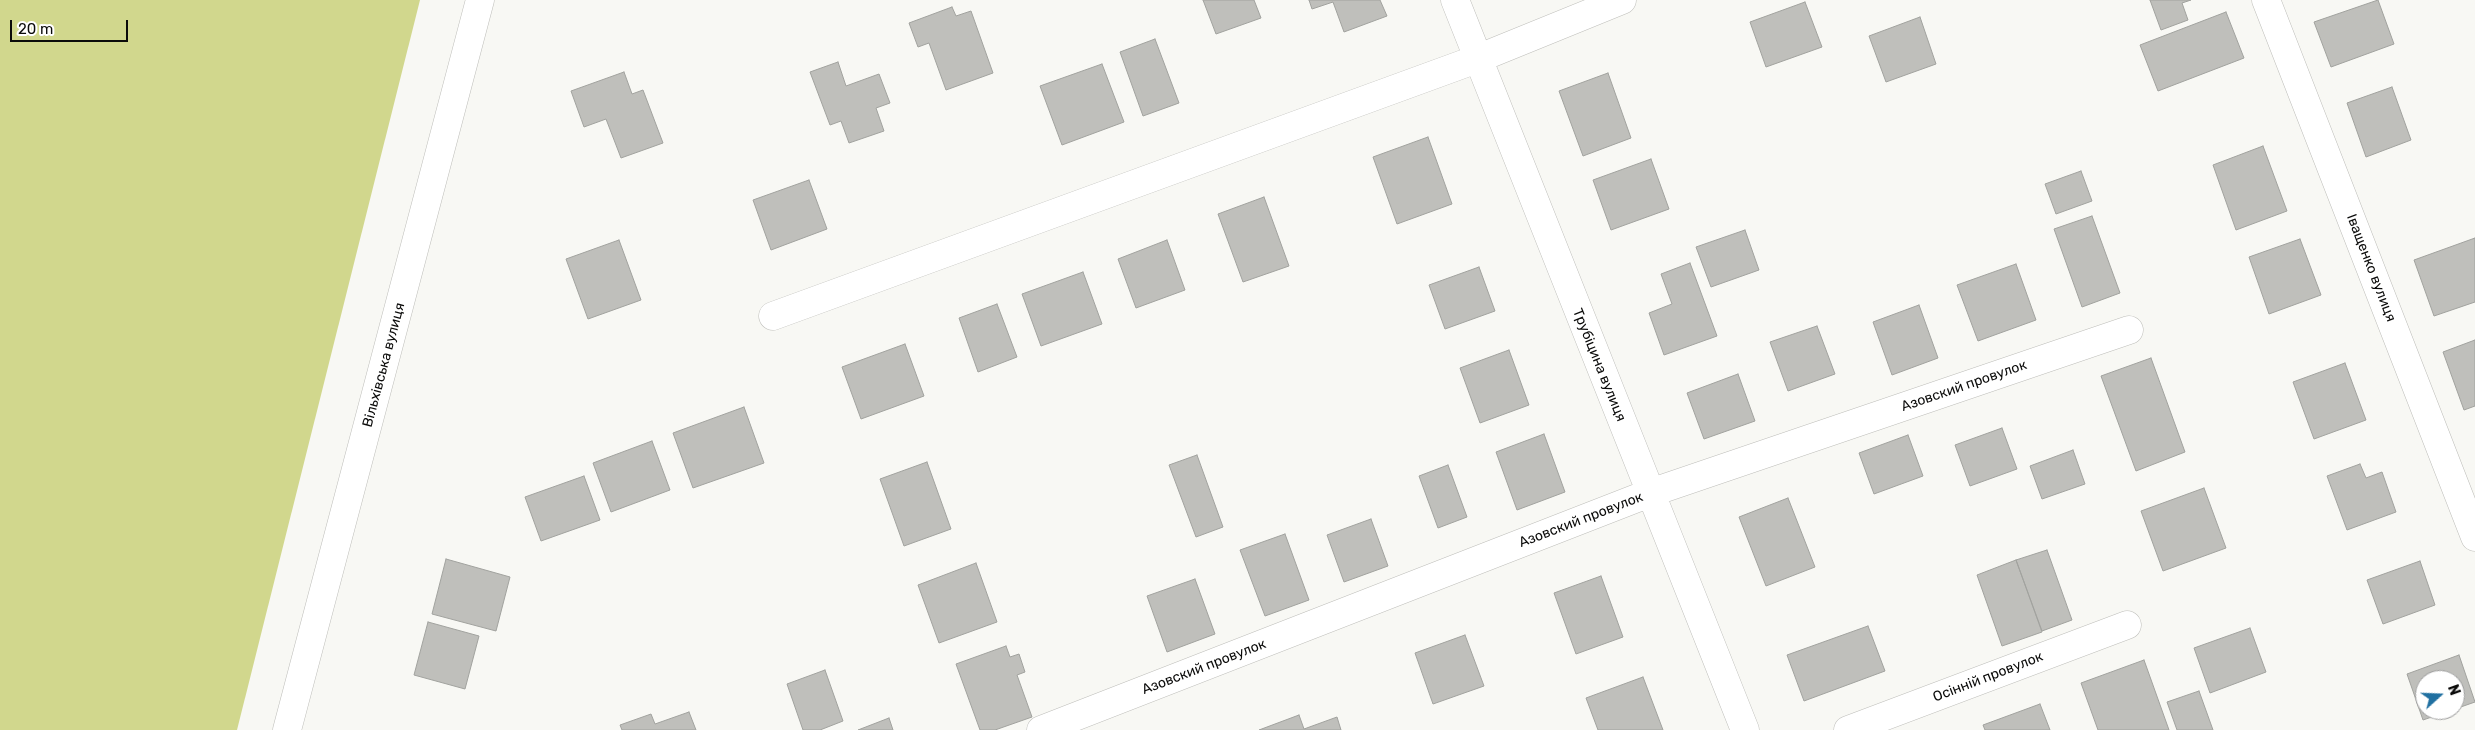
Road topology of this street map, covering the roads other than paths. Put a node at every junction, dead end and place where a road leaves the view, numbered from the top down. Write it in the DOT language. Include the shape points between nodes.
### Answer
graph roads {
  1 [pos="480,0"];
  2 [pos="1454,0"];
  3 [pos="1622,0"];
  4 [pos="2266,0"];
  5 [pos="1477,58"];
  6 [pos="774,316"];
  7 [pos="2129,330"];
  8 [pos="1650,493"];
  9 [pos="2475,537"];
  10 [pos="2127,625"];
  11 [pos="287,730"];
  12 [pos="1041,730"];
  13 [pos="1745,730"];
  14 [pos="1848,730"];
  1 -- 11 [label="street, Вільхівська вулиця"];
  2 -- 5 [label="street, Трубіцина вулиця"];
  3 -- 5 [label="street"];
  4 -- 9 [label="street, Іващенко вулиця"];
  5 -- 6 [label="street"];
  5 -- 8 [label="street, Трубіцина вулиця"];
  7 -- 8 [label="street, Азовский провулок"];
  8 -- 12 [label="street, Азовский провулок"];
  8 -- 13 [label="street, Трубіцина вулиця"];
  10 -- 14 [label="street, Осінній провулок"];
}
